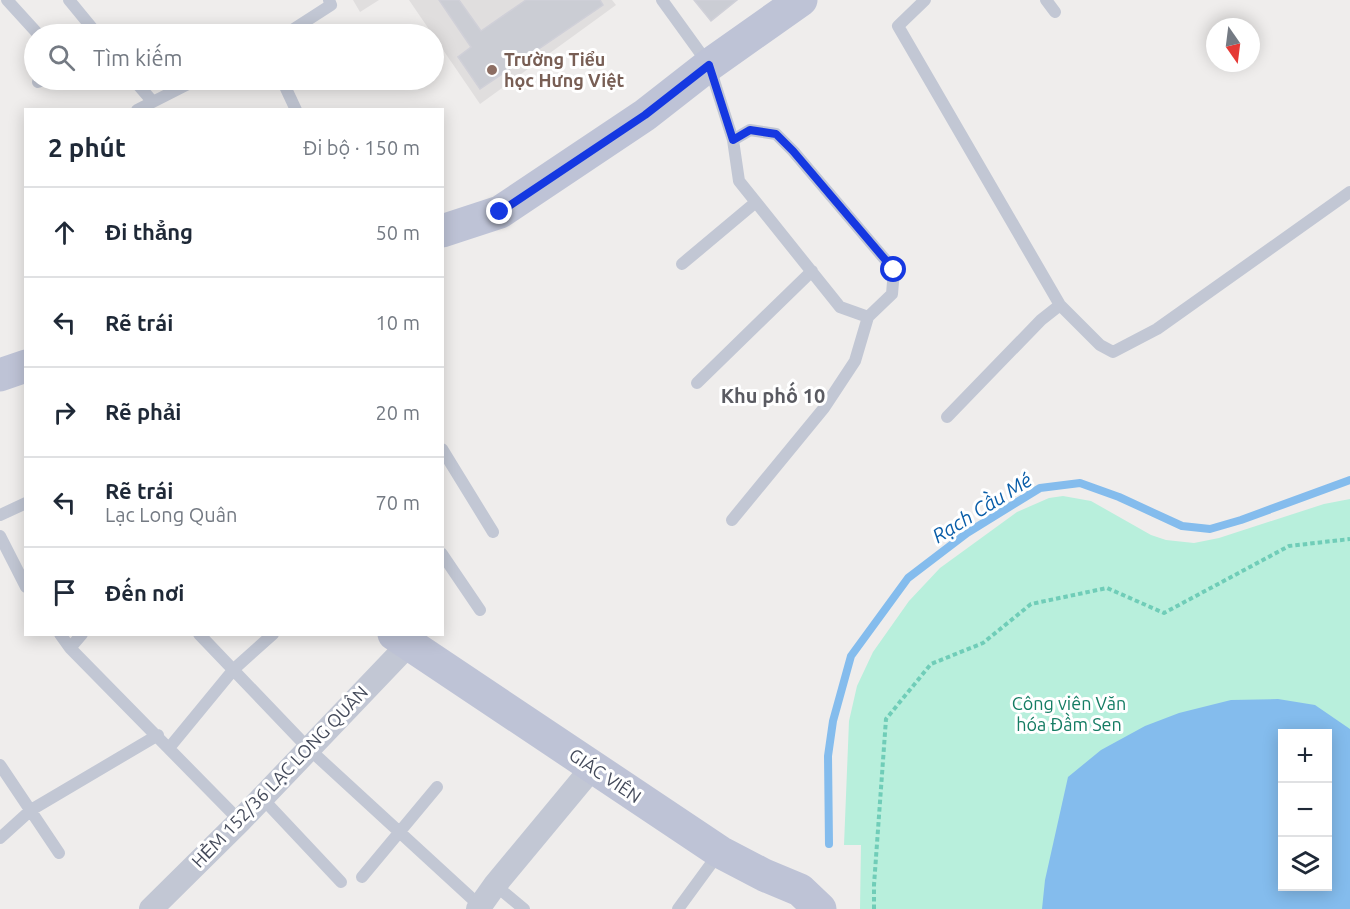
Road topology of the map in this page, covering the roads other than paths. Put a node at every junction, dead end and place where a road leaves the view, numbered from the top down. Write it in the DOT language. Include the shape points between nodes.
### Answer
graph roads {
  1 [pos="7,0"];
  2 [pos="69,0"];
  3 [pos="329,0"];
  4 [pos="662,0"];
  5 [pos="801,0"];
  6 [pos="925,0"];
  7 [pos="1046,0"];
  8 [pos="1055,12"];
  9 [pos="29,24"];
  10 [pos="89,24"];
  11 [pos="302,24"];
  12 [pos="709,65"];
  13 [pos="143,90"];
  14 [pos="175,90"];
  15 [pos="287,90"];
  16 [pos="152,101"];
  17 [pos="140,108"];
  18 [pos="295,108"];
  19 [pos="733,140"];
  20 [pos="1350,192"];
  21 [pos="756,202"];
  22 [pos="444,230"];
  23 [pos="682,264"];
  24 [pos="812,271"];
  25 [pos="1060,305"];
  26 [pos="868,317"];
  27 [pos="24,367"];
  28 [pos="0,375"];
  29 [pos="697,383"];
  30 [pos="947,417"];
  31 [pos="444,452"];
  32 [pos="24,503"];
  33 [pos="0,515"];
  34 [pos="732,520"];
  35 [pos="493,532"];
  36 [pos="0,536"];
  37 [pos="444,557"];
  38 [pos="24,583"];
  39 [pos="480,610"];
  40 [pos="61,636"];
  41 [pos="80,636"];
  42 [pos="201,636"];
  43 [pos="271,636"];
  44 [pos="401,640"];
  45 [pos="70,648"];
  46 [pos="234,669"];
  47 [pos="158,735"];
  48 [pos="169,748"];
  49 [pos="309,749"];
  50 [pos="0,765"];
  51 [pos="592,768"];
  52 [pos="437,787"];
  53 [pos="262,798"];
  54 [pos="30,810"];
  55 [pos="240,821"];
  56 [pos="399,831"];
  57 [pos="0,838"];
  58 [pos="720,852"];
  59 [pos="59,853"];
  60 [pos="362,877"];
  61 [pos="341,882"];
  62 [pos="495,885"];
  63 [pos="479,908"];
  64 [pos="151,909"];
  65 [pos="524,909"];
  66 [pos="678,909"];
  67 [pos="820,909"];
  1 -- 9 [label="lane"];
  2 -- 10 [label="lane"];
  3 -- 11 [label="lane" via="331,5"];
  4 -- 12 [label="lane"];
  5 -- 12 [label="street"];
  6 -- 25 [label="lane" via="898,26"];
  7 -- 8 [label="lane"];
  12 -- 19 [label="lane"];
  12 -- 22 [label="street" via="645,115 500,212"];
  13 -- 16 [label="lane"];
  14 -- 16 [label="lane"];
  15 -- 18 [label="lane"];
  16 -- 17 [label="lane"];
  19 -- 21 [label="lane" via="739,181"];
  19 -- 26 [label="lane" via="750,130 776,134 894,270 892,294"];
  20 -- 25 [label="lane" via="1157,328 1113,352 1100,345"];
  21 -- 23 [label="lane"];
  21 -- 24 [label="lane"];
  24 -- 26 [label="lane" via="840,307"];
  24 -- 29 [label="lane"];
  25 -- 30 [label="lane"];
  26 -- 34 [label="lane" via="855,361 824,408"];
  27 -- 28 [label="street"];
  31 -- 35 [label="lane"];
  32 -- 33 [label="lane"];
  36 -- 38 [label="lane"];
  37 -- 39 [label="lane"];
  40 -- 45 [label="lane"];
  41 -- 45 [label="lane"];
  42 -- 46 [label="lane"];
  43 -- 46 [label="lane"];
  44 -- 49 [label="street, HẺM 152/36 LẠC LONG QUÂN"];
  44 -- 51 [label="street, GIÁC VIÊN"];
  45 -- 47 [label="lane"];
  46 -- 48 [label="lane"];
  46 -- 49 [label="lane"];
  47 -- 48 [label="lane"];
  47 -- 54 [label="lane"];
  48 -- 55 [label="lane"];
  49 -- 53 [label="street, HẺM 152/36 LẠC LONG QUÂN"];
  49 -- 56 [label="lane"];
  50 -- 54 [label="lane"];
  51 -- 58 [label="street, GIÁC VIÊN"];
  51 -- 62 [label="street"];
  52 -- 56 [label="lane"];
  53 -- 55 [label="street, HẺM 152/36 LẠC LONG QUÂN"];
  53 -- 61 [label="lane"];
  54 -- 57 [label="lane"];
  54 -- 59 [label="lane"];
  55 -- 64 [label="street, HẺM 152/36 LẠC LONG QUÂN"];
  56 -- 60 [label="lane"];
  56 -- 63 [label="lane"];
  58 -- 66 [label="lane"];
  58 -- 67 [label="street, GIÁC VIÊN" via="800,890"];
  62 -- 63 [label="street"];
  62 -- 65 [label="lane"];
}
